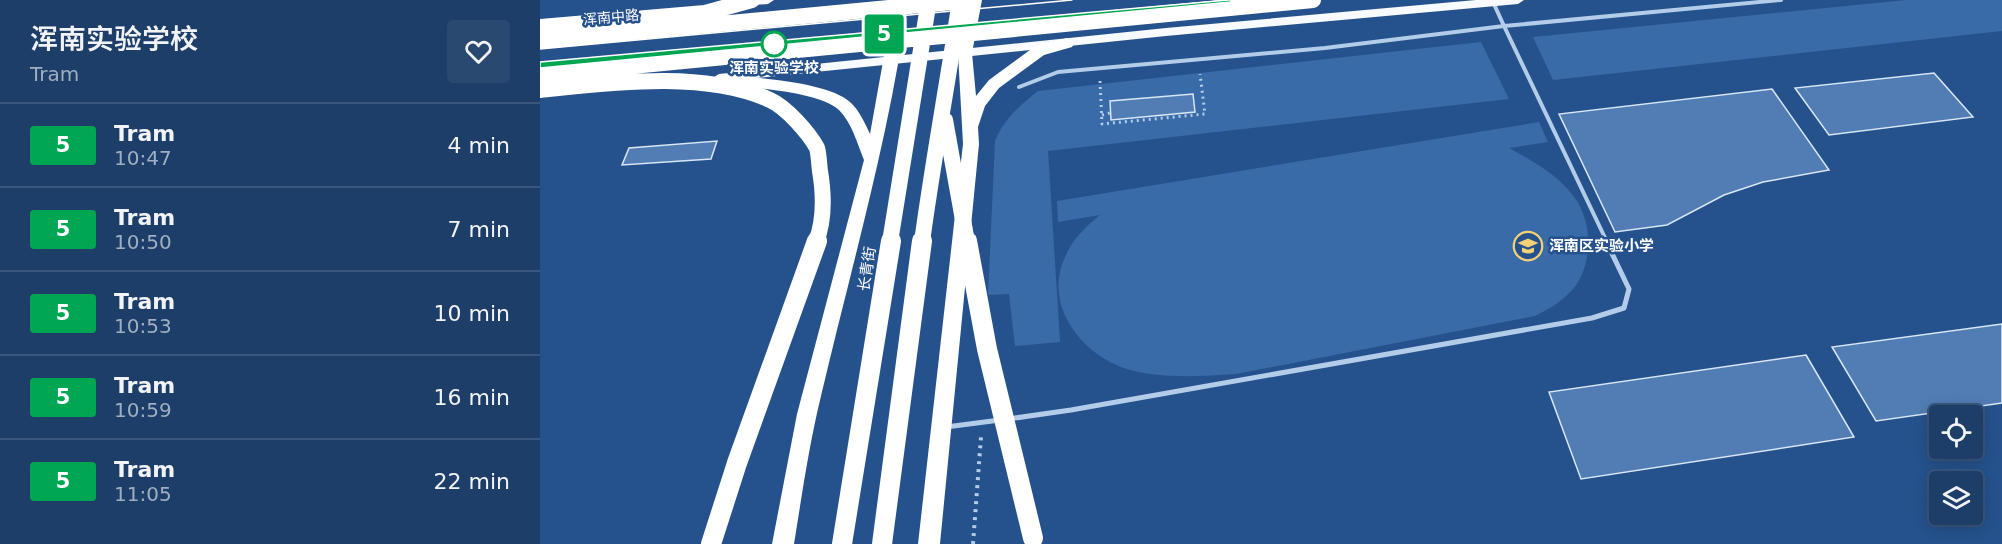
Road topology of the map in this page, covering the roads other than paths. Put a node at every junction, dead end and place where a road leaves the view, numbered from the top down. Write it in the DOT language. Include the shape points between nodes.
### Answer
graph roads {
  1 [pos="752,0"];
  2 [pos="768,0"];
  3 [pos="901,0"];
  4 [pos="929,0"];
  5 [pos="960,0"];
  6 [pos="974,0"];
  7 [pos="1313,0"];
  8 [pos="1518,0"];
  9 [pos="1781,0"];
  10 [pos="1493,2"];
  11 [pos="540,21"];
  12 [pos="1504,26"];
  13 [pos="540,27"];
  14 [pos="540,41"];
  15 [pos="1067,43"];
  16 [pos="965,53"];
  17 [pos="893,60"];
  18 [pos="540,75"];
  19 [pos="714,78"];
  20 [pos="1019,87"];
  21 [pos="540,90"];
  22 [pos="540,96"];
  23 [pos="944,111"];
  24 [pos="970,130"];
  25 [pos="872,158"];
  26 [pos="942,428"];
  27 [pos="711,544"];
  28 [pos="783,544"];
  29 [pos="842,544"];
  30 [pos="882,544"];
  31 [pos="929,544"];
  32 [pos="1034,544"];
  1 -- 13 [label="highway, bridge" via="705,13"];
  2 -- 11 [label="main road"];
  3 -- 17 [label="highway"];
  4 -- 29 [label="highway, 长青街, bridge"];
  5 -- 23 [label="highway, bridge"];
  6 -- 14 [label="highway, 浑南中路, bridge"];
  6 -- 16 [label="highway"];
  7 -- 18 [label="highway, bridge"];
  8 -- 10 [label="main road"];
  9 -- 12 [label="lane"];
  10 -- 12 [label="lane"];
  10 -- 15 [label="main road"];
  12 -- 20 [label="lane" via="1325,48 1058,72"];
  12 -- 26 [label="lane" via="1629,289 1624,308 1592,318 1082,408"];
  15 -- 16 [label="main road"];
  15 -- 24 [label="highway" via="1039,51 994,84 978,104"];
  16 -- 17 [label="main road"];
  16 -- 24 [label="highway"];
  17 -- 19 [label="main road"];
  17 -- 25 [label="highway"];
  19 -- 22 [label="main road"];
  19 -- 25 [label="highway" via="818,93 842,104 861,129"];
  21 -- 27 [label="highway, bridge" via="637,80 722,86 771,100 798,122 818,149 823,224"];
  23 -- 30 [label="highway, bridge" via="935,145"];
  23 -- 32 [label="highway, bridge" via="987,349"];
  24 -- 26 [label="highway"];
  25 -- 28 [label="highway" via="811,398"];
  26 -- 31 [label="highway"];
}
